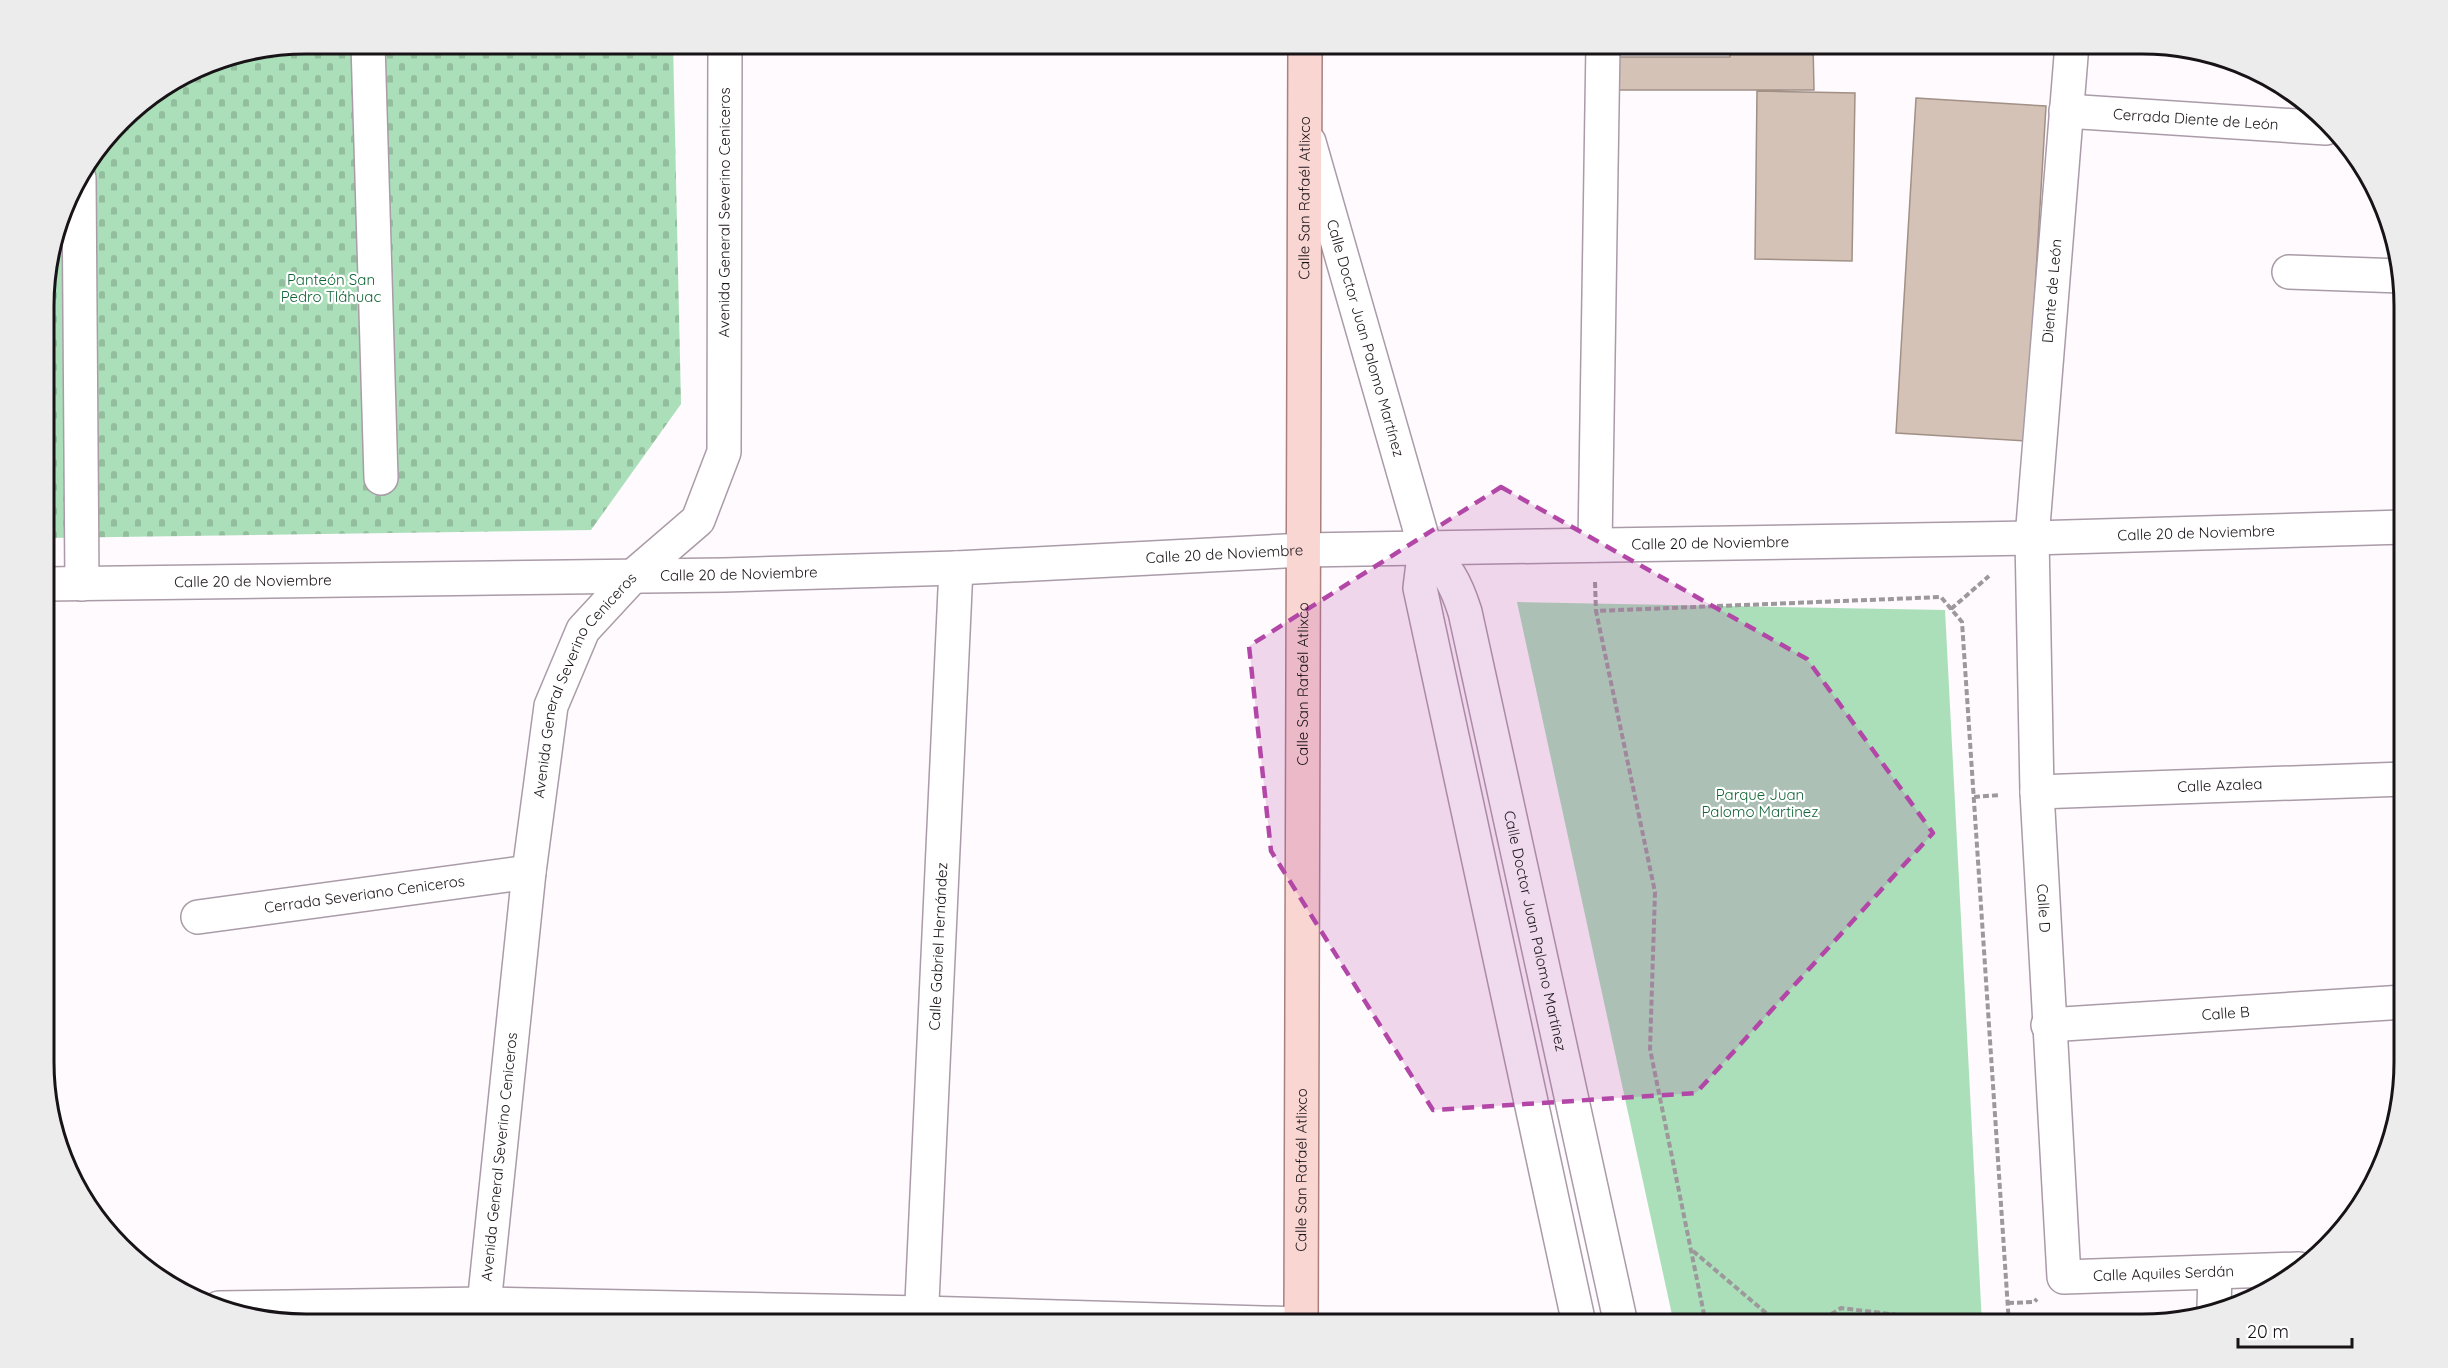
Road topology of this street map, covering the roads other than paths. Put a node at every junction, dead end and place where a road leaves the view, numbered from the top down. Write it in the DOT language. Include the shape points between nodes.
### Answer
graph roads {
  1 [pos="368,54"];
  2 [pos="725,54"];
  3 [pos="1305,54"];
  4 [pos="1604,54"];
  5 [pos="2071,54"];
  6 [pos="2066,111"];
  7 [pos="1305,128"];
  8 [pos="2320,128"];
  9 [pos="80,195"];
  10 [pos="2289,272"];
  11 [pos="2392,276"];
  12 [pos="381,478"];
  13 [pos="2394,527"];
  14 [pos="2031,538"];
  15 [pos="1595,545"];
  16 [pos="1425,548"];
  17 [pos="1304,550"];
  18 [pos="956,567"];
  19 [pos="633,576"];
  20 [pos="54,584"];
  21 [pos="82,584"];
  22 [pos="2394,779"];
  23 [pos="2037,792"];
  24 [pos="529,872"];
  25 [pos="198,916"];
  26 [pos="2394,1003"];
  27 [pos="2048,1025"];
  28 [pos="2285,1270"];
  29 [pos="2215,1273"];
  30 [pos="2064,1277"];
  31 [pos="2214,1303"];
  32 [pos="256,1309"];
  33 [pos="483,1314"];
  34 [pos="922,1314"];
  35 [pos="1301,1314"];
  36 [pos="1577,1314"];
  37 [pos="1619,1314"];
  1 -- 12 [label="street"];
  2 -- 19 [label="street, Avenida General Severino Ceniceros" via="724,452 698,520"];
  3 -- 7 [label="main road, Calle San Rafaél Atlixco"];
  4 -- 15 [label="street"];
  5 -- 6 [label="street, Diente de León"];
  6 -- 8 [label="street, Cerrada Diente de León"];
  6 -- 14 [label="street, Diente de León"];
  7 -- 16 [label="street, Calle Doctor Juan Palomo Martínez"];
  7 -- 17 [label="main road, Calle San Rafaél Atlixco"];
  9 -- 21 [label="street"];
  10 -- 11 [label="street"];
  13 -- 14 [label="street, Calle 20 de Noviembre"];
  14 -- 15 [label="street, Calle 20 de Noviembre"];
  14 -- 23 [label="street, Calle D"];
  15 -- 16 [label="street, Calle 20 de Noviembre"];
  16 -- 17 [label="street, Calle 20 de Noviembre"];
  16 -- 36 [label="street, Calle Doctor Juan Palomo Martínez" via="1420,588"];
  16 -- 37 [label="street, Calle Doctor Juan Palomo Martínez" via="1447,569 1465,612"];
  17 -- 18 [label="street, Calle 20 de Noviembre"];
  17 -- 35 [label="main road, Calle San Rafaél Atlixco"];
  18 -- 19 [label="street, Calle 20 de Noviembre"];
  18 -- 34 [label="street, Calle Gabriel Hernández"];
  19 -- 21 [label="street, Calle 20 de Noviembre"];
  19 -- 24 [label="street, Avenida General Severino Ceniceros" via="583,630 551,706"];
  20 -- 21 [label="street, Calle 20 de Noviembre"];
  22 -- 23 [label="street, Calle Azalea"];
  23 -- 27 [label="street, Calle D"];
  24 -- 25 [label="street, Cerrada Severiano Ceniceros"];
  24 -- 33 [label="street, Avenida General Severino Ceniceros"];
  26 -- 27 [label="street, Calle B"];
  27 -- 30 [label="street, Calle D"];
  28 -- 29 [label="street, Calle Aquiles Serdán"];
  29 -- 30 [label="street, Calle Aquiles Serdán"];
  29 -- 31 [label="street"];
  32 -- 33 [label="street"];
}
